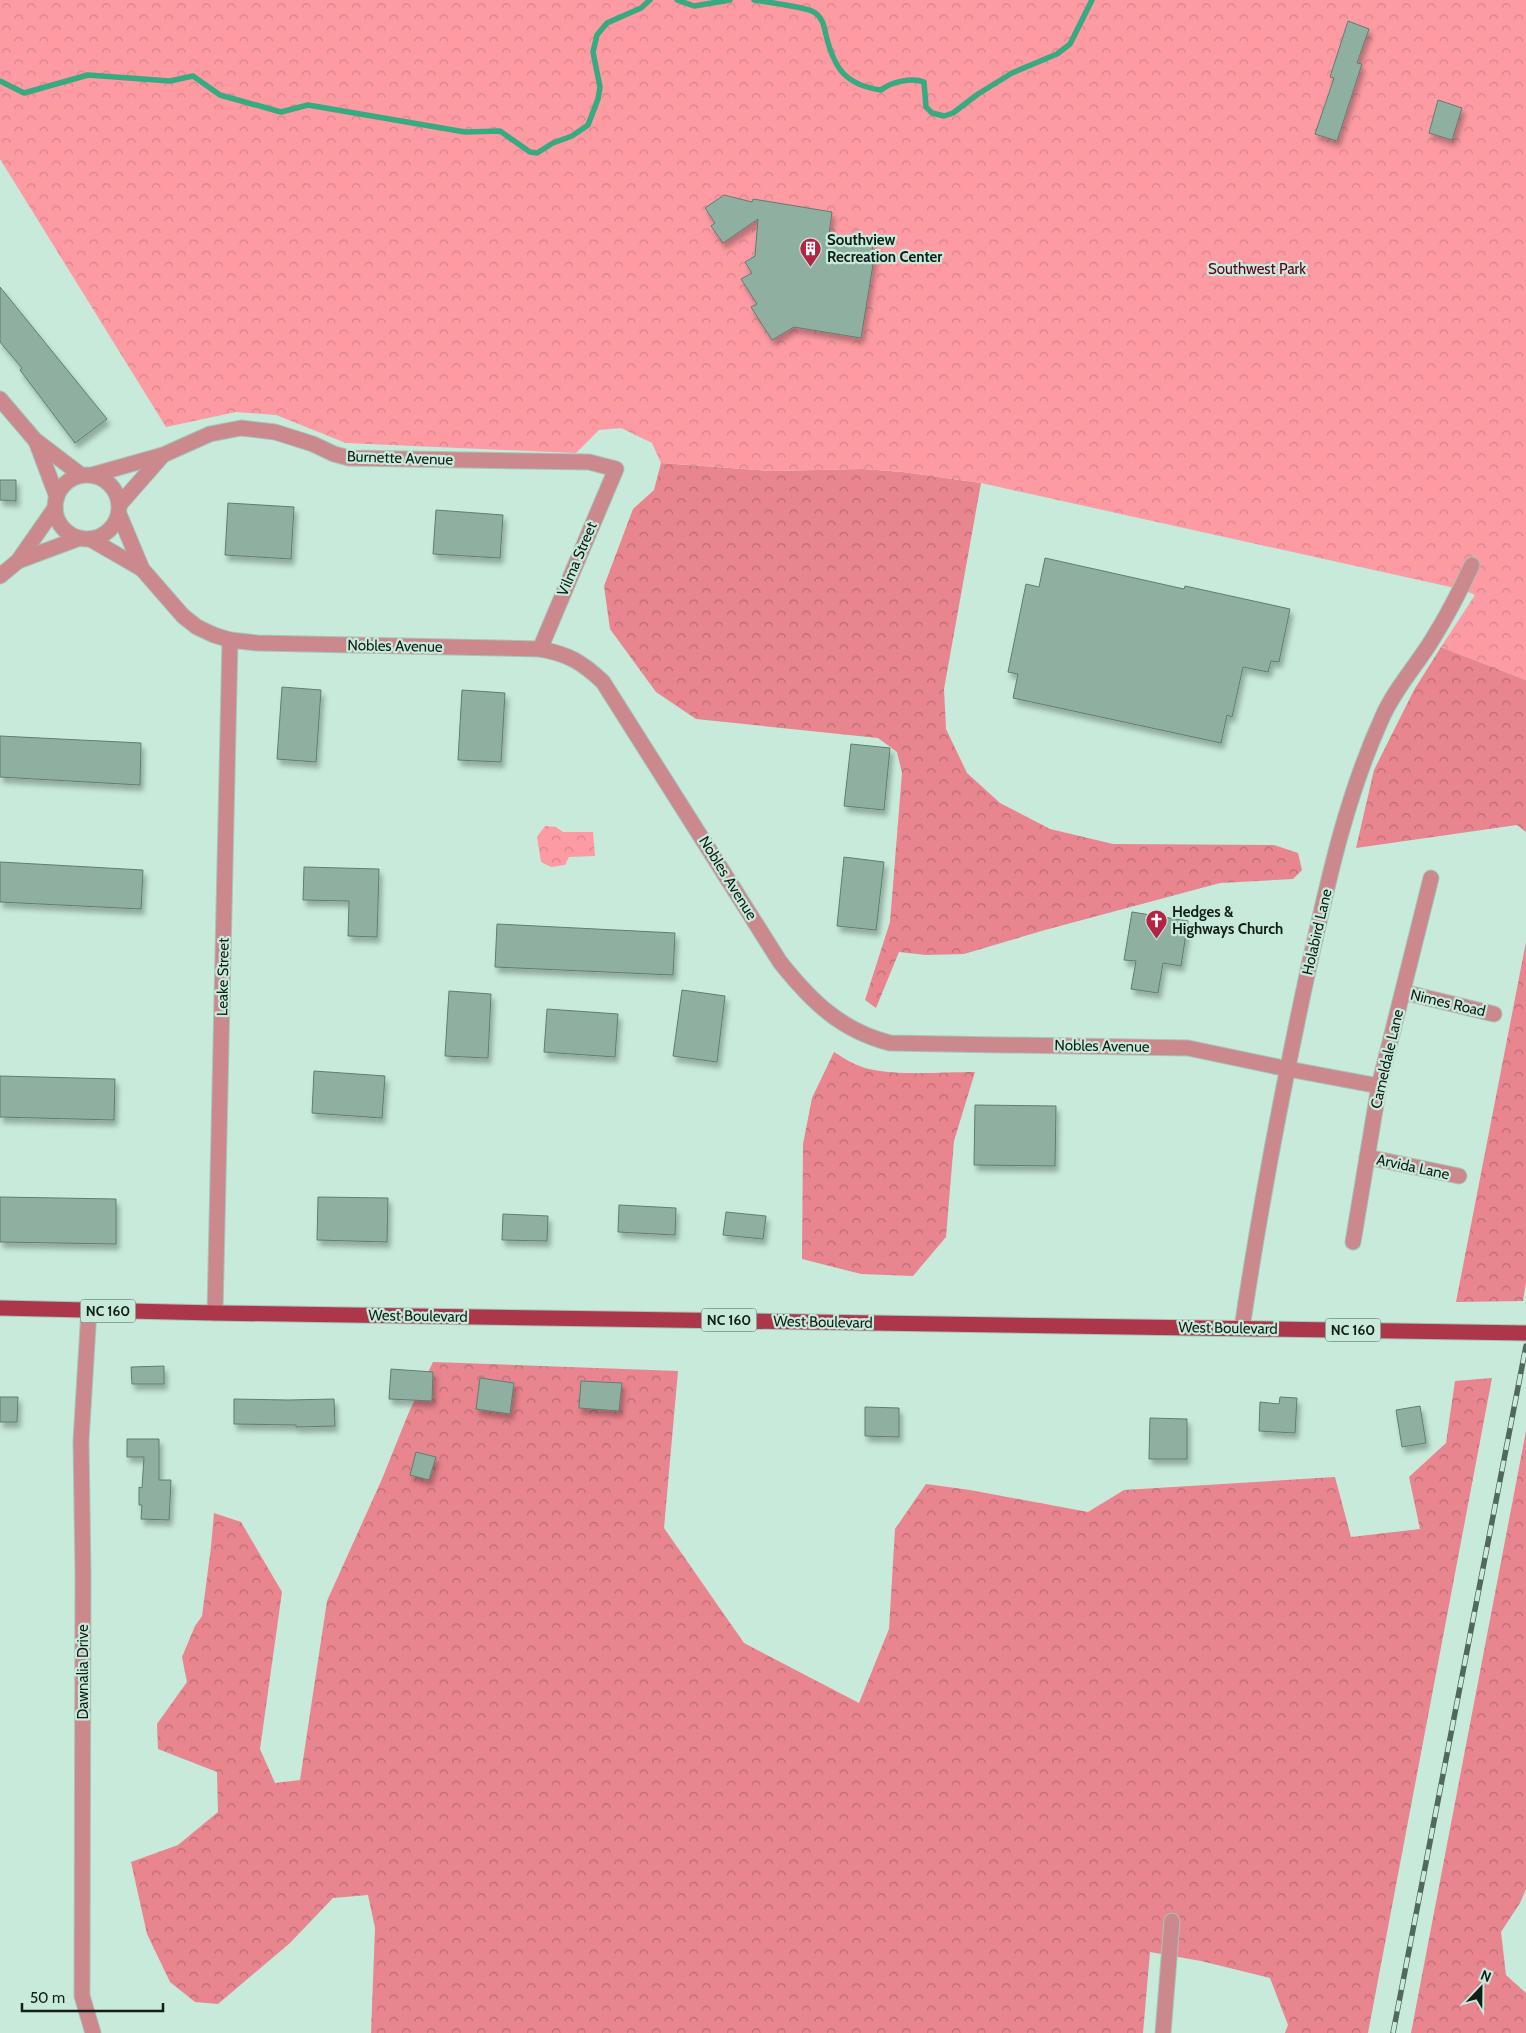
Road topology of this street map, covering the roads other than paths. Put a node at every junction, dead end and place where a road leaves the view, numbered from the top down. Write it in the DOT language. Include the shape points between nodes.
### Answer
graph roads {
  1 [pos="0,399"];
  2 [pos="35,440"];
  3 [pos="163,455"];
  4 [pos="616,469"];
  5 [pos="87,475"];
  6 [pos="56,502"];
  7 [pos="119,509"];
  8 [pos="85,539"];
  9 [pos="18,562"];
  10 [pos="1472,565"];
  11 [pos="142,568"];
  12 [pos="0,576"];
  13 [pos="230,640"];
  14 [pos="540,649"];
  15 [pos="1431,878"];
  16 [pos="1402,992"];
  17 [pos="1494,1014"];
  18 [pos="1288,1069"];
  19 [pos="1379,1086"];
  20 [pos="1367,1157"];
  21 [pos="1459,1176"];
  22 [pos="1353,1242"];
  23 [pos="0,1308"];
  24 [pos="89,1310"];
  25 [pos="215,1313"];
  26 [pos="1242,1328"];
  27 [pos="1526,1333"];
  28 [pos="1172,1921"];
  29 [pos="93,2033"];
  30 [pos="1163,2033"];
  1 -- 2 [label="street"];
  2 -- 5 [label="street"];
  2 -- 6 [label="street"];
  3 -- 4 [label="street, Burnette Avenue" via="210,434 241,428 275,432 349,458 588,462"];
  3 -- 5 [label="street, Burnette Avenue"];
  3 -- 7 [label="street, Burnette Avenue"];
  4 -- 14 [label="street, Vilma Street"];
  5 -- 6 [label="street" via="62,487"];
  5 -- 7 [label="street" via="103,479 112,486"];
  6 -- 8 [label="street" via="57,519 63,528 71,535"];
  6 -- 9 [label="street"];
  7 -- 8 [label="street" via="115,524 109,531 100,537"];
  7 -- 11 [label="street, Nobles Avenue"];
  8 -- 9 [label="street"];
  8 -- 11 [label="street, Nobles Avenue"];
  9 -- 12 [label="street"];
  10 -- 18 [label="street, Holabird Lane" via="1432,640 1382,716 1351,795 1334,853"];
  11 -- 13 [label="street, Nobles Avenue" via="183,616 197,627"];
  13 -- 14 [label="street, Nobles Avenue"];
  13 -- 25 [label="street, Leake Street"];
  14 -- 18 [label="street, Nobles Avenue" via="568,656 603,682 780,962 821,1007 847,1026 868,1037 890,1043 1172,1047"];
  15 -- 16 [label="street, Cameldale Lane"];
  16 -- 17 [label="street, Nimes Road"];
  16 -- 19 [label="street, Cameldale Lane"];
  18 -- 19 [label="street, Nobles Avenue"];
  18 -- 26 [label="street, Holabird Lane" via="1256,1234"];
  19 -- 20 [label="street, Cameldale Lane"];
  20 -- 21 [label="street, Arvida Lane"];
  20 -- 22 [label="street, Cameldale Lane"];
  23 -- 24 [label="main road, West Boulevard / NC 160"];
  24 -- 25 [label="main road, West Boulevard / NC 160"];
  24 -- 29 [label="street, Dawnalia Drive" via="81,1441 84,1574 82,1996"];
  25 -- 26 [label="main road, West Boulevard / NC 160"];
  26 -- 27 [label="main road, West Boulevard / NC 160"];
  28 -- 30 [label="street"];
}
